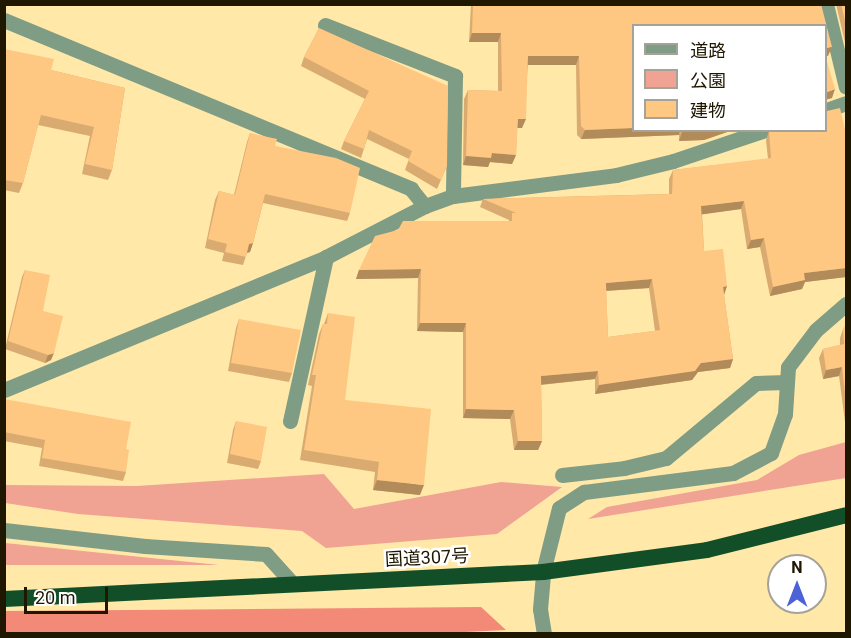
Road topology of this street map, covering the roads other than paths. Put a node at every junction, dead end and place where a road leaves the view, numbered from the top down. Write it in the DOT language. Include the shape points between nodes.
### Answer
graph roads {
  1 [pos="826,4"];
  2 [pos="4,20"];
  3 [pos="325,25"];
  4 [pos="846,87"];
  5 [pos="846,104"];
  6 [pos="827,109"];
  7 [pos="759,132"];
  8 [pos="453,196"];
  9 [pos="425,206"];
  10 [pos="326,257"];
  11 [pos="846,304"];
  12 [pos="787,382"];
  13 [pos="4,390"];
  14 [pos="290,421"];
  15 [pos="562,475"];
  16 [pos="846,515"];
  17 [pos="4,530"];
  18 [pos="543,572"];
  19 [pos="293,584"];
  20 [pos="4,599"];
  21 [pos="544,633"];
  1 -- 4 [label="street"];
  2 -- 9 [label="street" via="411,189"];
  3 -- 8 [label="street" via="455,76"];
  5 -- 6 [label="street"];
  7 -- 8 [label="street" via="616,175"];
  8 -- 9 [label="street"];
  9 -- 10 [label="street"];
  10 -- 13 [label="street"];
  10 -- 14 [label="street"];
  11 -- 12 [label="street" via="816,330 788,367"];
  12 -- 15 [label="street" via="756,384 732,399 666,458"];
  12 -- 18 [label="street" via="785,414 771,453 733,473 584,492 559,508"];
  16 -- 18 [label="highway, 国道307号" via="707,550"];
  17 -- 19 [label="street" via="145,546 266,554"];
  18 -- 19 [label="highway, 国道307号"];
  18 -- 21 [label="street" via="540,609"];
  19 -- 20 [label="highway, 国道307号"];
}
